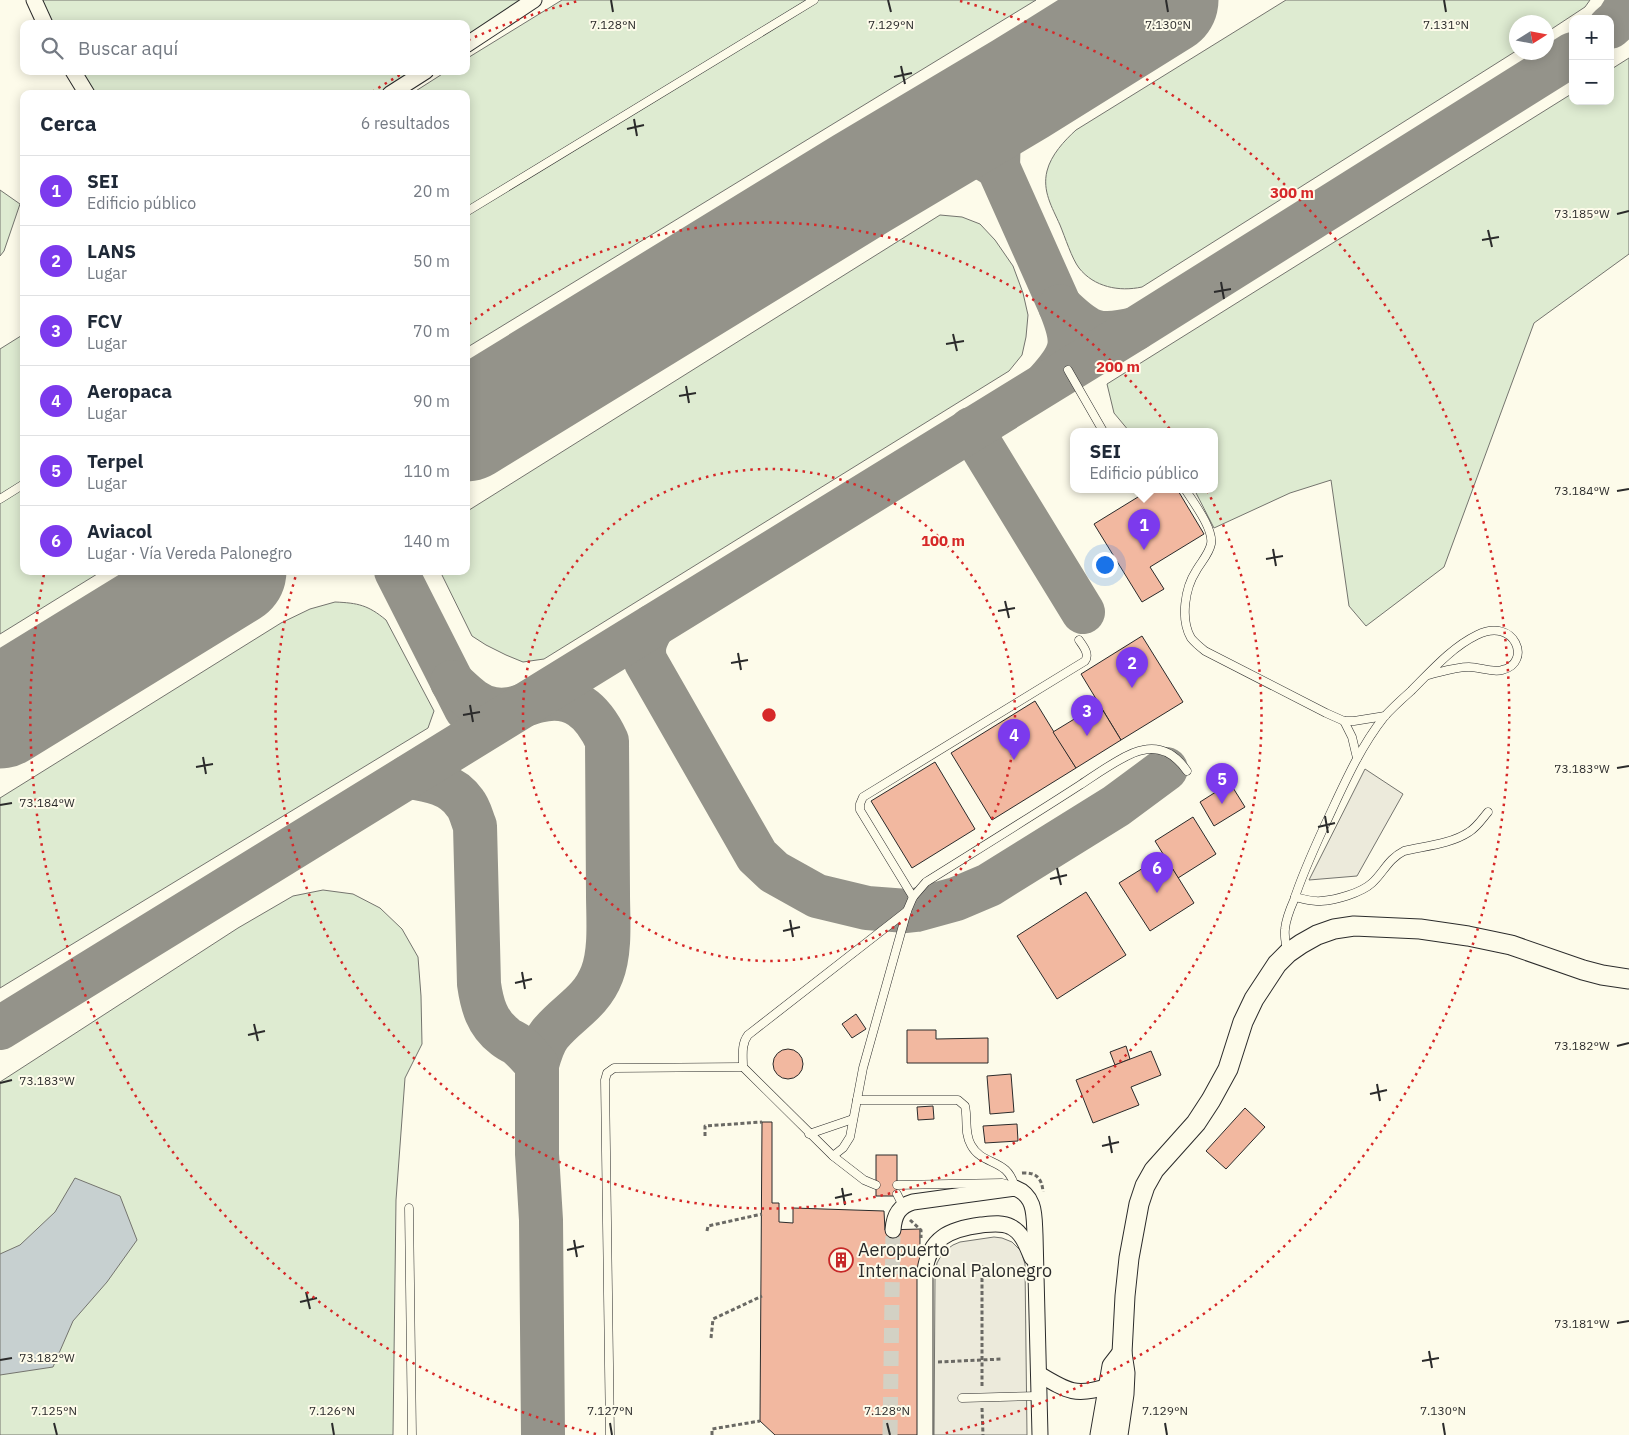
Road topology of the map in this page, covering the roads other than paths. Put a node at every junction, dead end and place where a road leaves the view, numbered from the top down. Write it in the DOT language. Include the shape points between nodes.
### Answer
graph roads {
  1 [pos="34,0"];
  2 [pos="534,0"];
  3 [pos="814,0"];
  4 [pos="43,20"];
  5 [pos="470,42"];
  6 [pos="75,75"];
  7 [pos="420,75"];
  8 [pos="85,90"];
  9 [pos="396,90"];
  10 [pos="470,210"];
  11 [pos="1068,370"];
  12 [pos="1101,428"];
  13 [pos="20,486"];
  14 [pos="1187,493"];
  15 [pos="0,499"];
  16 [pos="1079,640"];
  17 [pos="1428,675"];
  18 [pos="1385,716"];
  19 [pos="1344,721"];
  20 [pos="1357,758"];
  21 [pos="1187,771"];
  22 [pos="1488,812"];
  23 [pos="913,897"];
  24 [pos="1295,897"];
  25 [pos="907,911"];
  26 [pos="1288,953"];
  27 [pos="1629,979"];
  28 [pos="743,1067"];
  29 [pos="857,1100"];
  30 [pos="854,1119"];
  31 [pos="809,1134"];
  32 [pos="833,1156"];
  33 [pos="876,1185"];
  34 [pos="897,1185"];
  35 [pos="1015,1188"];
  36 [pos="409,1208"];
  37 [pos="892,1230"];
  38 [pos="1035,1264"];
  39 [pos="1122,1353"];
  40 [pos="1039,1374"];
  41 [pos="1108,1386"];
  42 [pos="1039,1396"];
  43 [pos="962,1398"];
  44 [pos="412,1435"];
  45 [pos="610,1435"];
  46 [pos="925,1435"];
  47 [pos="1040,1435"];
  48 [pos="1100,1435"];
  49 [pos="1118,1435"];
  1 -- 4 [label="street"];
  2 -- 5 [label="street"];
  3 -- 10 [label="lane"];
  6 -- 8 [label="street"];
  7 -- 9 [label="street"];
  11 -- 12 [label="lane"];
  13 -- 15 [label="lane"];
  14 -- 19 [label="lane" via="1208,526 1211,544 1188,587 1186,614 1191,637 1205,651"];
  16 -- 23 [label="lane" via="1087,654 1085,661 863,797 860,810"];
  17 -- 17 [label="lane" via="1467,667 1504,670 1517,656 1516,642 1505,632 1487,630 1461,645"];
  17 -- 18 [label="lane"];
  18 -- 19 [label="lane"];
  18 -- 20 [label="lane"];
  19 -- 20 [label="lane"];
  20 -- 24 [label="lane" via="1305,866"];
  21 -- 23 [label="lane" via="1180,761 1165,751 1153,748 1140,750 926,882"];
  22 -- 24 [label="lane" via="1468,833 1397,855 1373,882 1357,892 1322,901"];
  23 -- 25 [label="lane"];
  24 -- 26 [label="lane" via="1285,930"];
  25 -- 28 [label="lane" via="748,1035 744,1040"];
  25 -- 29 [label="lane" via="862,1068"];
  26 -- 27 [label="street" via="1316,935 1334,929 1354,926 1420,929 1511,945 1583,970"];
  26 -- 39 [label="street" via="1265,979 1254,998 1228,1069 1211,1100 1154,1170 1145,1186 1129,1258"];
  28 -- 31 [label="lane"];
  28 -- 45 [label="lane" via="614,1068 605,1080"];
  29 -- 30 [label="lane"];
  29 -- 35 [label="lane" via="958,1100 965,1106 970,1144 978,1154 1007,1170"];
  30 -- 31 [label="lane"];
  30 -- 32 [label="lane" via="850,1138"];
  31 -- 32 [label="lane"];
  32 -- 33 [label="lane" via="864,1180"];
  34 -- 35 [label="lane" via="1002,1183"];
  35 -- 37 [label="street" via="914,1202 903,1206 896,1214"];
  35 -- 38 [label="street" via="1027,1195 1034,1209"];
  36 -- 44 [label="lane"];
  38 -- 40 [label="street"];
  38 -- 46 [label="street" via="1018,1232 1001,1223 956,1230 937,1241 931,1249 925,1272"];
  39 -- 41 [label="street" via="1112,1366"];
  39 -- 49 [label="street" via="1124,1394"];
  40 -- 41 [label="street" via="1058,1386 1077,1392"];
  40 -- 42 [label="street"];
  41 -- 48 [label="street"];
  42 -- 43 [label="lane"];
  42 -- 47 [label="street"];
}
